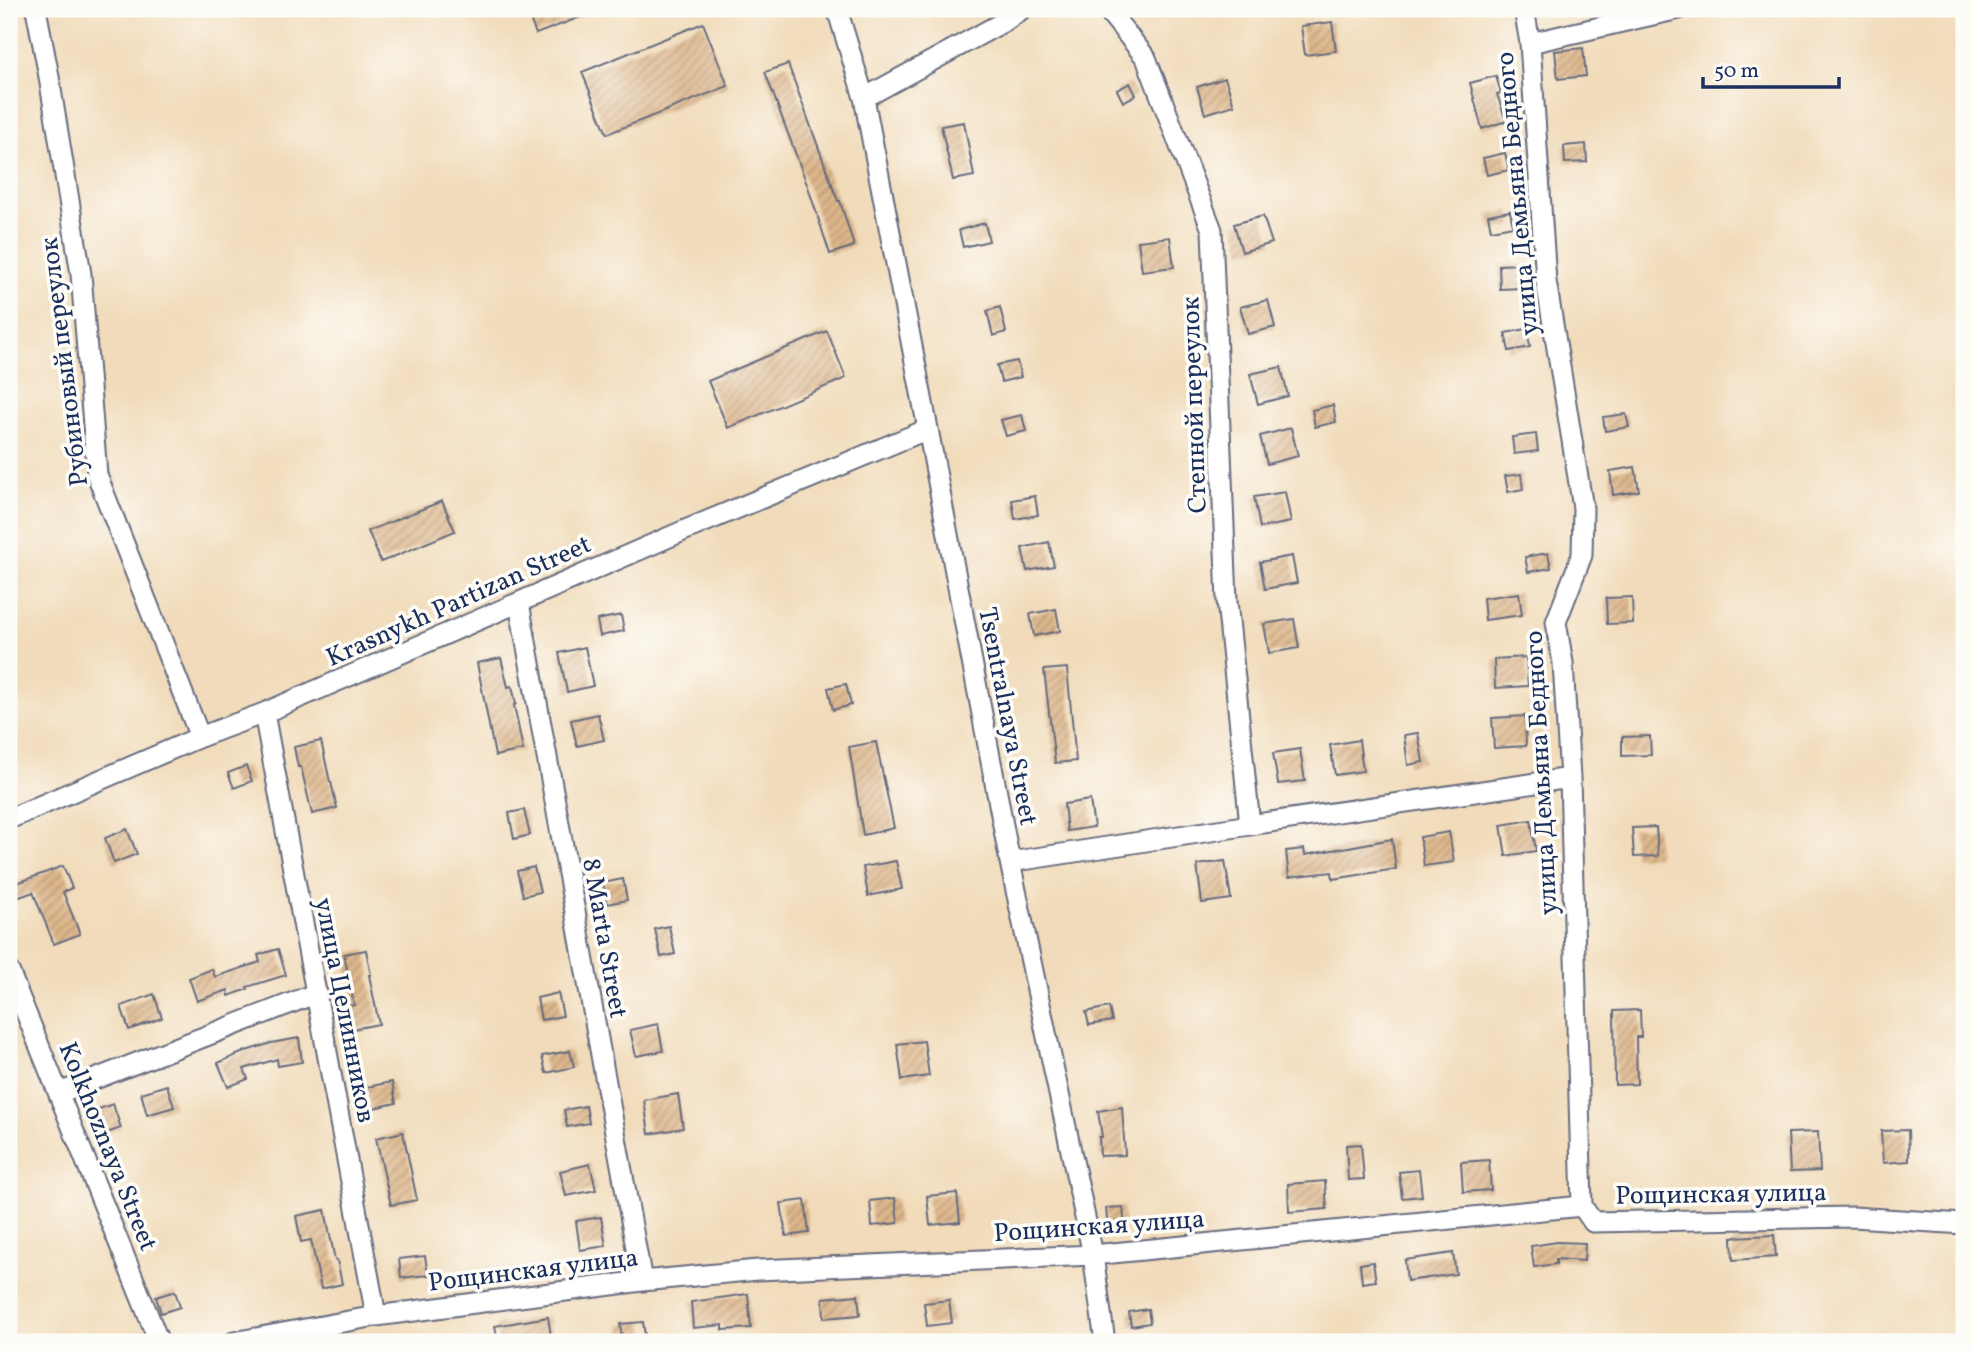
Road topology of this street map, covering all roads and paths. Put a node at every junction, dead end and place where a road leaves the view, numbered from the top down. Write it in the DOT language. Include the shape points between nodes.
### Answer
graph roads {
  1 [pos="36,9"];
  2 [pos="836,9"];
  3 [pos="1022,9"];
  4 [pos="1107,9"];
  5 [pos="1524,9"];
  6 [pos="1679,9"];
  7 [pos="1530,43"];
  8 [pos="863,98"];
  9 [pos="928,429"];
  10 [pos="519,603"];
  11 [pos="264,713"];
  12 [pos="200,737"];
  13 [pos="1570,778"];
  14 [pos="9,819"];
  15 [pos="1250,825"];
  16 [pos="1010,862"];
  17 [pos="9,971"];
  18 [pos="317,993"];
  19 [pos="60,1093"];
  20 [pos="1582,1206"];
  21 [pos="1964,1224"];
  22 [pos="1093,1255"];
  23 [pos="642,1281"];
  24 [pos="376,1316"];
  25 [pos="159,1342"];
  26 [pos="234,1342"];
  27 [pos="1105,1342"];
  1 -- 12 [label="street, Рубиновый переулок" via="81,274 97,475"];
  2 -- 8 [label="street, Tsentralnaya Street"];
  3 -- 8 [label="street"];
  4 -- 15 [label="street, Степной переулок" via="1146,58 1212,230 1227,601"];
  5 -- 7 [label="street, улица Демьяна Бедного"];
  6 -- 7 [label="street"];
  7 -- 13 [label="street, улица Демьяна Бедного" via="1546,281 1583,508 1582,555 1556,622"];
  8 -- 9 [label="street, Tsentralnaya Street"];
  9 -- 10 [label="street, Krasnykh Partizan Street"];
  9 -- 16 [label="street, Tsentralnaya Street"];
  10 -- 11 [label="street, Krasnykh Partizan Street"];
  10 -- 23 [label="street, 8 Marta Street"];
  11 -- 12 [label="street, Krasnykh Partizan Street"];
  11 -- 18 [label="street, улица Целинников"];
  12 -- 14 [label="street, Krasnykh Partizan Street"];
  13 -- 15 [label="street"];
  13 -- 20 [label="street, улица Демьяна Бедного"];
  15 -- 16 [label="street"];
  16 -- 22 [label="street, Tsentralnaya Street"];
  17 -- 19 [label="street, Kolkhoznaya Street"];
  18 -- 19 [label="street"];
  18 -- 24 [label="street, улица Целинников"];
  19 -- 25 [label="street, Kolkhoznaya Street"];
  20 -- 21 [label="street, Рощинская улица" via="1593,1222 1853,1217"];
  20 -- 22 [label="street, Рощинская улица"];
  22 -- 23 [label="street, Рощинская улица" via="758,1270"];
  22 -- 27 [label="street, Tsentralnaya Street"];
  23 -- 24 [label="street, Рощинская улица"];
  24 -- 26 [label="street, Рощинская улица"];
}
